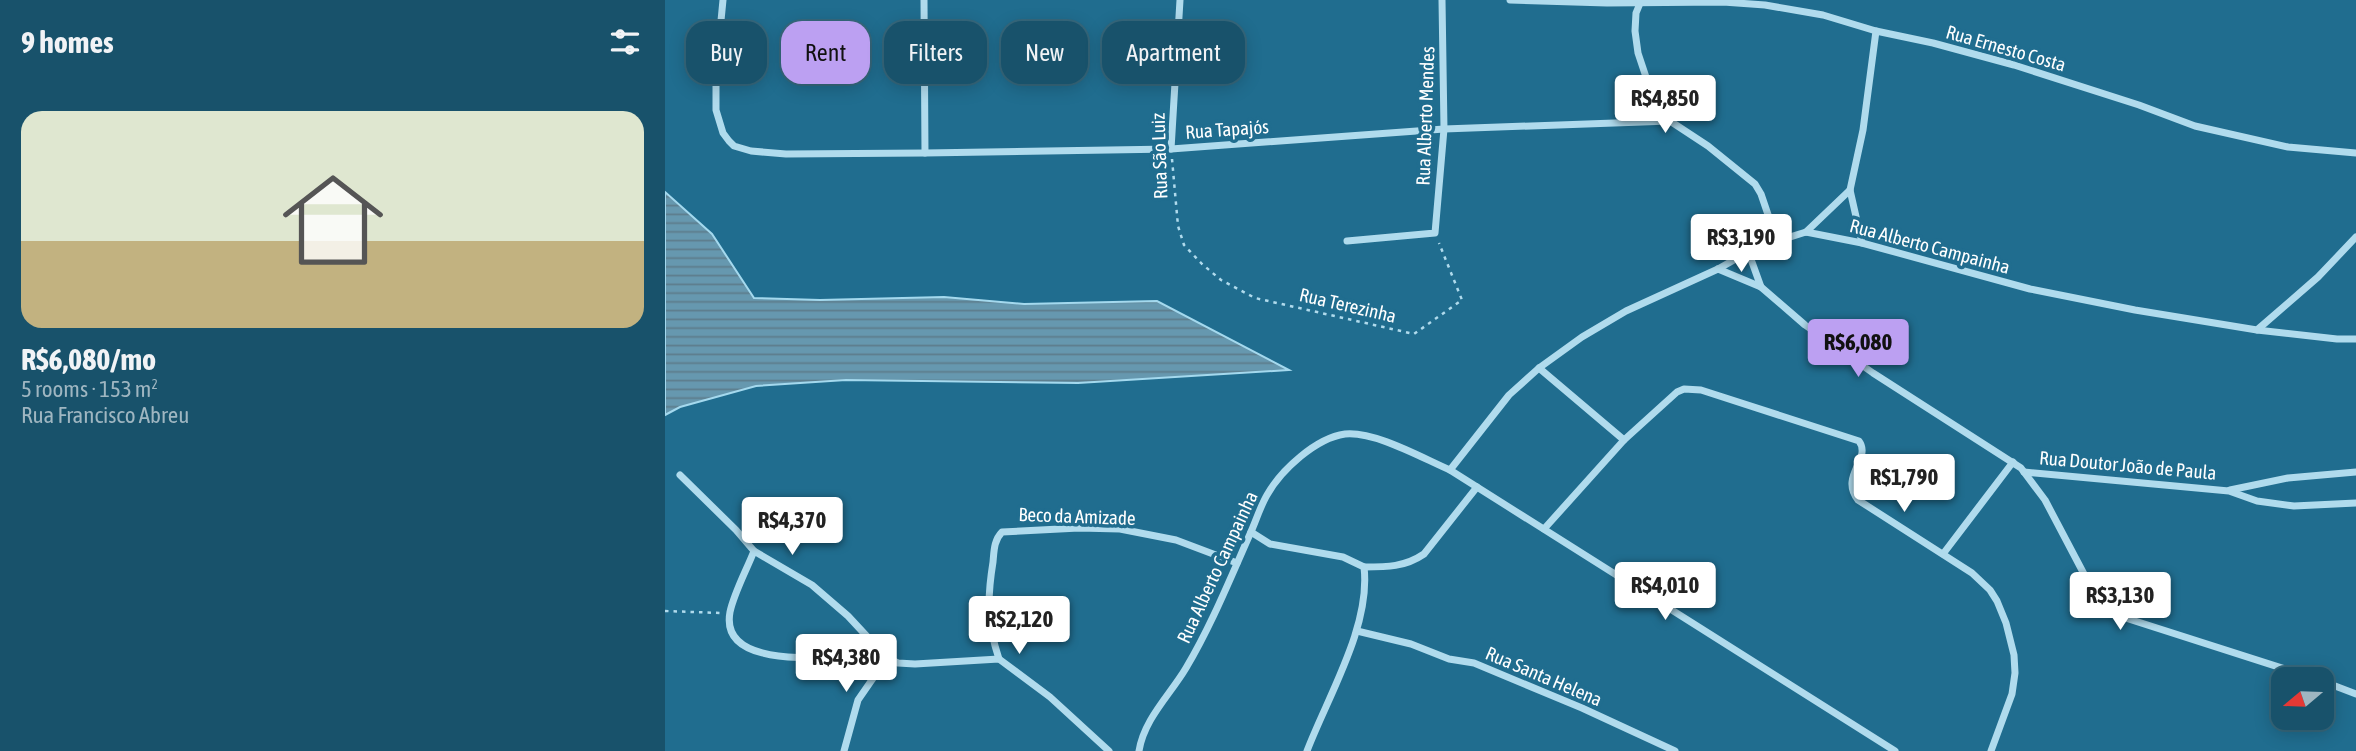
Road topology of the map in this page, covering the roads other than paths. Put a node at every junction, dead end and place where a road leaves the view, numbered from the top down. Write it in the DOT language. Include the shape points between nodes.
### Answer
graph roads {
  1 [pos="723,0"];
  2 [pos="924,0"];
  3 [pos="1179,0"];
  4 [pos="1442,0"];
  5 [pos="1510,0"];
  6 [pos="1641,1"];
  7 [pos="1876,31"];
  8 [pos="1670,121"];
  9 [pos="1444,129"];
  10 [pos="1171,149"];
  11 [pos="925,153"];
  12 [pos="2356,153"];
  13 [pos="1850,190"];
  14 [pos="1806,232"];
  15 [pos="2356,237"];
  16 [pos="1347,241"];
  17 [pos="1777,241"];
  18 [pos="1862,243"];
  19 [pos="1748,251"];
  20 [pos="1718,270"];
  21 [pos="1761,287"];
  22 [pos="2257,330"];
  23 [pos="2356,339"];
  24 [pos="1539,368"];
  25 [pos="1624,440"];
  26 [pos="2013,462"];
  27 [pos="1450,470"];
  28 [pos="2024,472"];
  29 [pos="2356,472"];
  30 [pos="680,475"];
  31 [pos="1477,487"];
  32 [pos="2229,491"];
  33 [pos="2356,503"];
  34 [pos="1544,529"];
  35 [pos="1251,532"];
  36 [pos="754,551"];
  37 [pos="1943,554"];
  38 [pos="1237,563"];
  39 [pos="1364,567"];
  40 [pos="1357,631"];
  41 [pos="999,659"];
  42 [pos="884,661"];
  43 [pos="2279,667"];
  44 [pos="2335,686"];
  45 [pos="2356,694"];
  46 [pos="844,751"];
  47 [pos="1108,751"];
  48 [pos="1139,751"];
  49 [pos="1307,751"];
  50 [pos="1675,751"];
  51 [pos="1895,751"];
  52 [pos="1991,751"];
  1 -- 11 [label="street, Rua Tapajós" via="715,92 716,110 729,141 741,149 786,154"];
  2 -- 11 [label="street"];
  3 -- 10 [label="street, Rua São Luiz"];
  4 -- 9 [label="street, Rua Alberto Mendes"];
  5 -- 6 [label="street, Rua Ernesto Costa"];
  6 -- 7 [label="street, Rua Ernesto Costa" via="1765,5"];
  6 -- 8 [label="street" via="1636,13 1638,53 1655,104"];
  7 -- 12 [label="street, Rua Ernesto Costa" via="2014,65 2195,126 2288,147"];
  7 -- 13 [label="street"];
  8 -- 9 [label="street, Rua Tapajós"];
  8 -- 17 [label="street" via="1755,184"];
  9 -- 10 [label="street, Rua Tapajós"];
  9 -- 16 [label="street, Rua Alberto Mendes" via="1435,233"];
  10 -- 11 [label="street, Rua Tapajós"];
  13 -- 14 [label="street"];
  13 -- 18 [label="street"];
  14 -- 17 [label="street, Rua Alberto Campainha"];
  14 -- 18 [label="street, Rua Alberto Campainha"];
  15 -- 22 [label="street"];
  17 -- 19 [label="street, Rua Alberto Campainha"];
  18 -- 22 [label="street, Rua Alberto Campainha" via="2030,289"];
  19 -- 20 [label="street, Rua Alberto Campainha"];
  19 -- 21 [label="street"];
  20 -- 21 [label="street"];
  20 -- 24 [label="street, Rua Alberto Campainha" via="1626,311"];
  21 -- 26 [label="street" via="1873,373"];
  22 -- 23 [label="street, Rua Alberto Campainha"];
  24 -- 25 [label="street"];
  24 -- 27 [label="street, Rua Alberto Campainha" via="1509,395"];
  25 -- 34 [label="street"];
  25 -- 37 [label="street" via="1684,388 1859,441 1863,449 1851,482 1854,494 1864,505"];
  26 -- 28 [label="street"];
  26 -- 37 [label="street"];
  27 -- 31 [label="street"];
  27 -- 35 [label="street, Rua Alberto Campainha" via="1383,441 1345,434 1303,454 1267,494"];
  28 -- 32 [label="street, Rua Doutor João de Paula"];
  28 -- 43 [label="street" via="2045,500 2094,593 2110,612"];
  29 -- 32 [label="street, Rua Doutor João de Paula" via="2288,478"];
  30 -- 36 [label="street"];
  31 -- 34 [label="street"];
  31 -- 39 [label="street" via="1424,554 1398,566"];
  32 -- 33 [label="street, Rua Doutor João de Paula" via="2256,501 2294,506"];
  34 -- 51 [label="street"];
  35 -- 38 [label="street, Rua Alberto Campainha"];
  35 -- 39 [label="street" via="1270,544 1334,555"];
  36 -- 42 [label="street" via="812,585 848,616"];
  36 -- 42 [label="street" via="730,613 739,643 773,656"];
  37 -- 52 [label="street" via="1990,590 2009,634 2015,673"];
  38 -- 41 [label="street, Beco da Amizade" via="1176,540 1120,529 1002,532 996,541 988,595"];
  38 -- 48 [label="street, Rua Alberto Campainha" via="1186,668 1147,728"];
  39 -- 40 [label="street" via="1366,591"];
  40 -- 49 [label="street"];
  40 -- 50 [label="street, Rua Santa Helena" via="1474,663"];
  41 -- 42 [label="street" via="915,664"];
  41 -- 47 [label="street" via="1050,697"];
  42 -- 46 [label="street" via="859,701"];
  44 -- 45 [label="street"];
}
